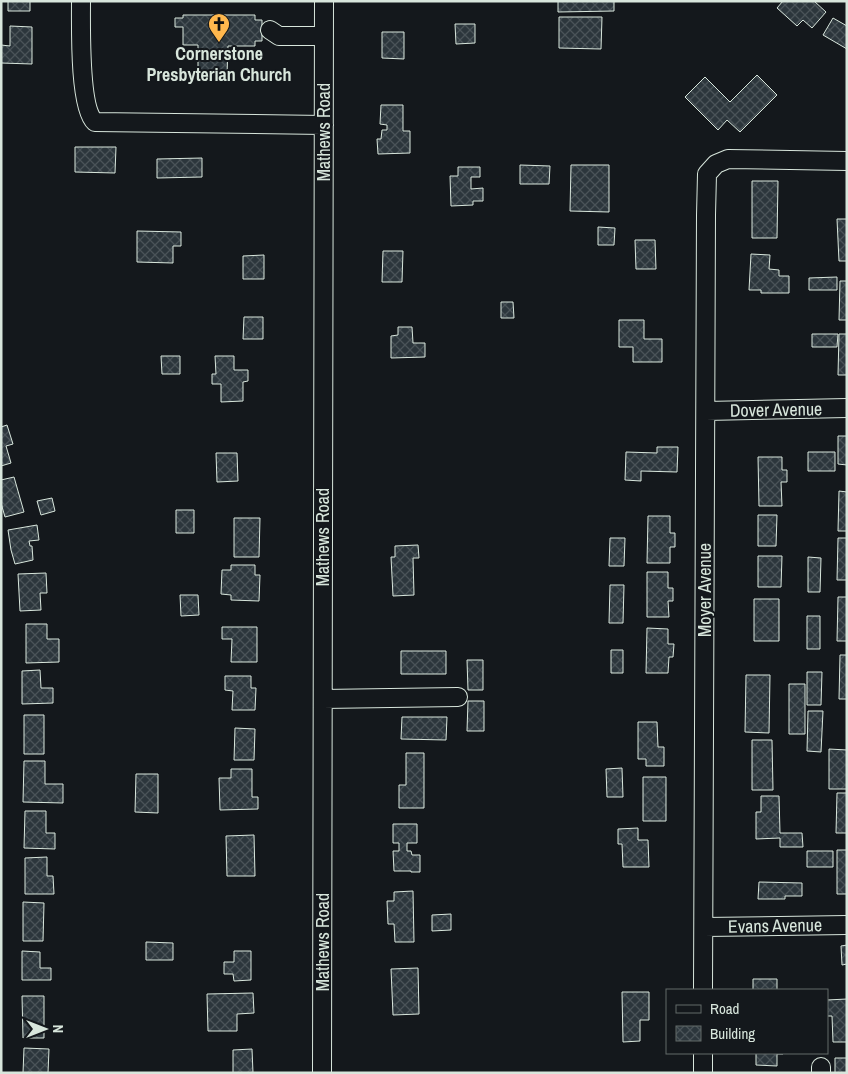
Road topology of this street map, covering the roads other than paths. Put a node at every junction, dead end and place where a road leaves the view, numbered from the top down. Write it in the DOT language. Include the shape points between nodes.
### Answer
graph roads {
  1 [pos="324,1"];
  2 [pos="81,6"];
  3 [pos="270,30"];
  4 [pos="324,36"];
  5 [pos="324,125"];
  6 [pos="847,161"];
  7 [pos="847,408"];
  8 [pos="706,411"];
  9 [pos="458,697"];
  10 [pos="323,699"];
  11 [pos="847,925"];
  12 [pos="704,927"];
  13 [pos="703,989"];
  14 [pos="703,1054"];
  15 [pos="322,1073"];
  16 [pos="702,1073"];
  1 -- 4 [label="street, Mathews Road"];
  2 -- 5 [label="street" via="82,76 90,116 95,122"];
  3 -- 4 [label="street" via="279,36"];
  4 -- 5 [label="street, Mathews Road"];
  5 -- 10 [label="street, Mathews Road"];
  6 -- 8 [label="street, Moyer Avenue" via="728,159 716,164 707,174"];
  7 -- 8 [label="street, Dover Avenue"];
  8 -- 12 [label="street, Moyer Avenue"];
  9 -- 10 [label="street"];
  10 -- 15 [label="street, Mathews Road"];
  11 -- 12 [label="street, Evans Avenue"];
  12 -- 13 [label="street, Moyer Avenue"];
  14 -- 16 [label="street"];
}
